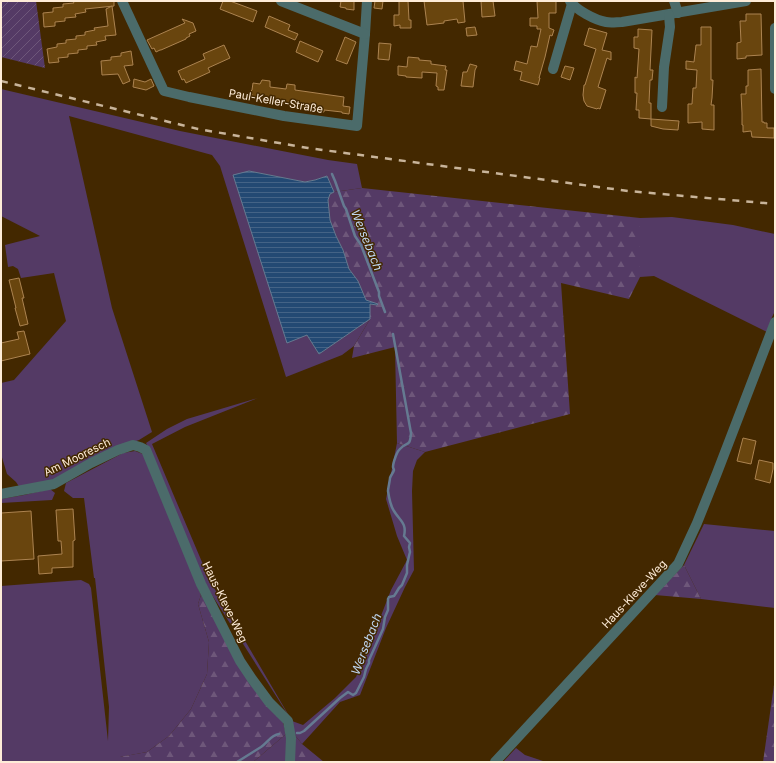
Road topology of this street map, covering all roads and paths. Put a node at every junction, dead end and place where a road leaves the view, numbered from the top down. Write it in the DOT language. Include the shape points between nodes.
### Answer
graph roads {
  1 [pos="122,1"];
  2 [pos="281,1"];
  3 [pos="367,1"];
  4 [pos="674,1"];
  5 [pos="746,1"];
  6 [pos="571,3"];
  7 [pos="673,14"];
  8 [pos="775,28"];
  9 [pos="365,34"];
  10 [pos="553,69"];
  11 [pos="775,89"];
  12 [pos="662,107"];
  13 [pos="775,322"];
  14 [pos="140,446"];
  15 [pos="1,494"];
  16 [pos="290,762"];
  17 [pos="495,762"];
  1 -- 9 [label="street, Paul-Keller-Straße" via="164,91 284,116 357,126"];
  2 -- 9 [label="street"];
  3 -- 9 [label="street, Paul-Keller-Straße"];
  4 -- 7 [label="street"];
  5 -- 7 [label="street"];
  6 -- 7 [label="street" via="588,15 605,22"];
  6 -- 10 [label="street"];
  7 -- 12 [label="street" via="664,67"];
  8 -- 11 [label="street"];
  13 -- 17 [label="street, Haus-Kleve-Weg" via="718,473 678,564"];
  14 -- 15 [label="street, Am Mooresch" via="134,445 118,450 54,484"];
  14 -- 16 [label="street, Haus-Kleve-Weg" via="146,450 201,584 240,661 269,702 288,721 291,738"];
}
